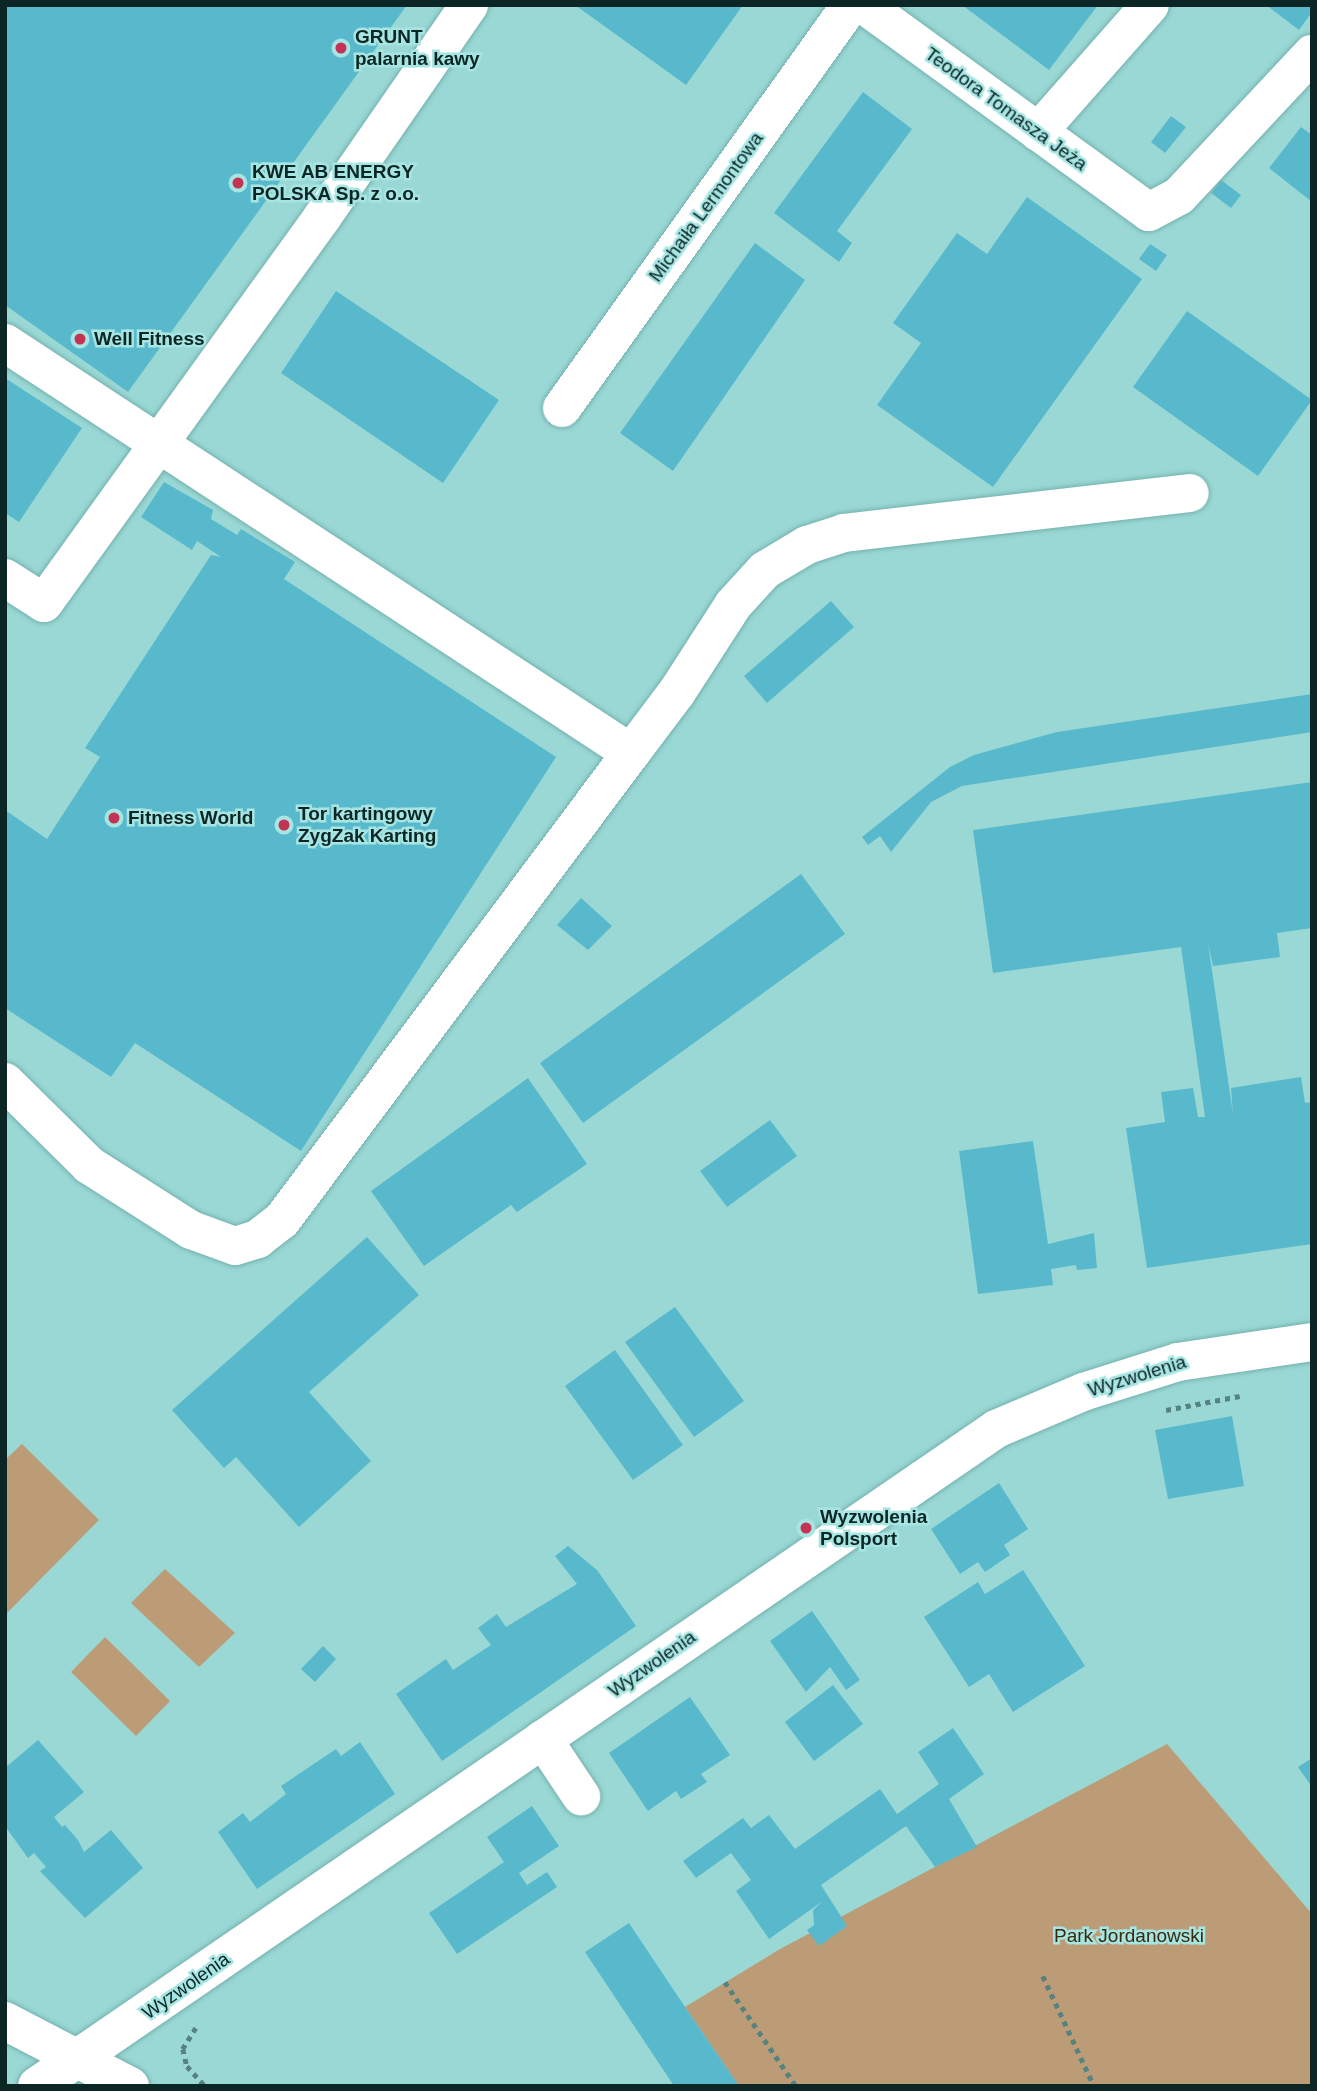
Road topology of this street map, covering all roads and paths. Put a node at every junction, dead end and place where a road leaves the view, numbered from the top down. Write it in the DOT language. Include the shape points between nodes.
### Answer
graph roads {
  1 [pos="468,5"];
  2 [pos="850,5"];
  3 [pos="864,5"];
  4 [pos="1150,5"];
  5 [pos="1312,54"];
  6 [pos="1038,132"];
  7 [pos="5,343"];
  8 [pos="562,408"];
  9 [pos="159,447"];
  10 [pos="1190,493"];
  11 [pos="5,578"];
  12 [pos="631,753"];
  13 [pos="5,1082"];
  14 [pos="1312,1342"];
  15 [pos="1244,1395"];
  16 [pos="1163,1411"];
  17 [pos="543,1739"];
  18 [pos="581,1796"];
  19 [pos="1043,1976"];
  20 [pos="725,1982"];
  21 [pos="5,2021"];
  22 [pos="203,2021"];
  23 [pos="82,2057"];
  24 [pos="37,2086"];
  25 [pos="130,2086"];
  26 [pos="205,2086"];
  27 [pos="796,2086"];
  28 [pos="1094,2086"];
  1 -- 9 [label="street"];
  2 -- 8 [label="street, Michaiła Lermontowa"];
  3 -- 6 [label="street, Teodora Tomasza Jeża"];
  4 -- 6 [label="street"];
  5 -- 6 [label="street, Teodora Tomasza Jeża" via="1179,196 1149,212"];
  7 -- 9 [label="street"];
  9 -- 11 [label="street" via="44,604"];
  9 -- 12 [label="street"];
  10 -- 12 [label="street" via="844,533 807,545 765,570 733,605"];
  12 -- 13 [label="street" via="290,1209 258,1239 235,1246 191,1230 89,1165"];
  14 -- 17 [label="street, Wyzwolenia" via="1178,1362 1083,1392 996,1429"];
  15 -- 16 [label="path"];
  17 -- 18 [label="street"];
  17 -- 23 [label="street, Wyzwolenia"];
  19 -- 28 [label="path"];
  20 -- 27 [label="path"];
  21 -- 23 [label="street"];
  22 -- 26 [label="path" via="183,2049 187,2066"];
  23 -- 24 [label="street, Wyzwolenia"];
  23 -- 25 [label="street"];
}
